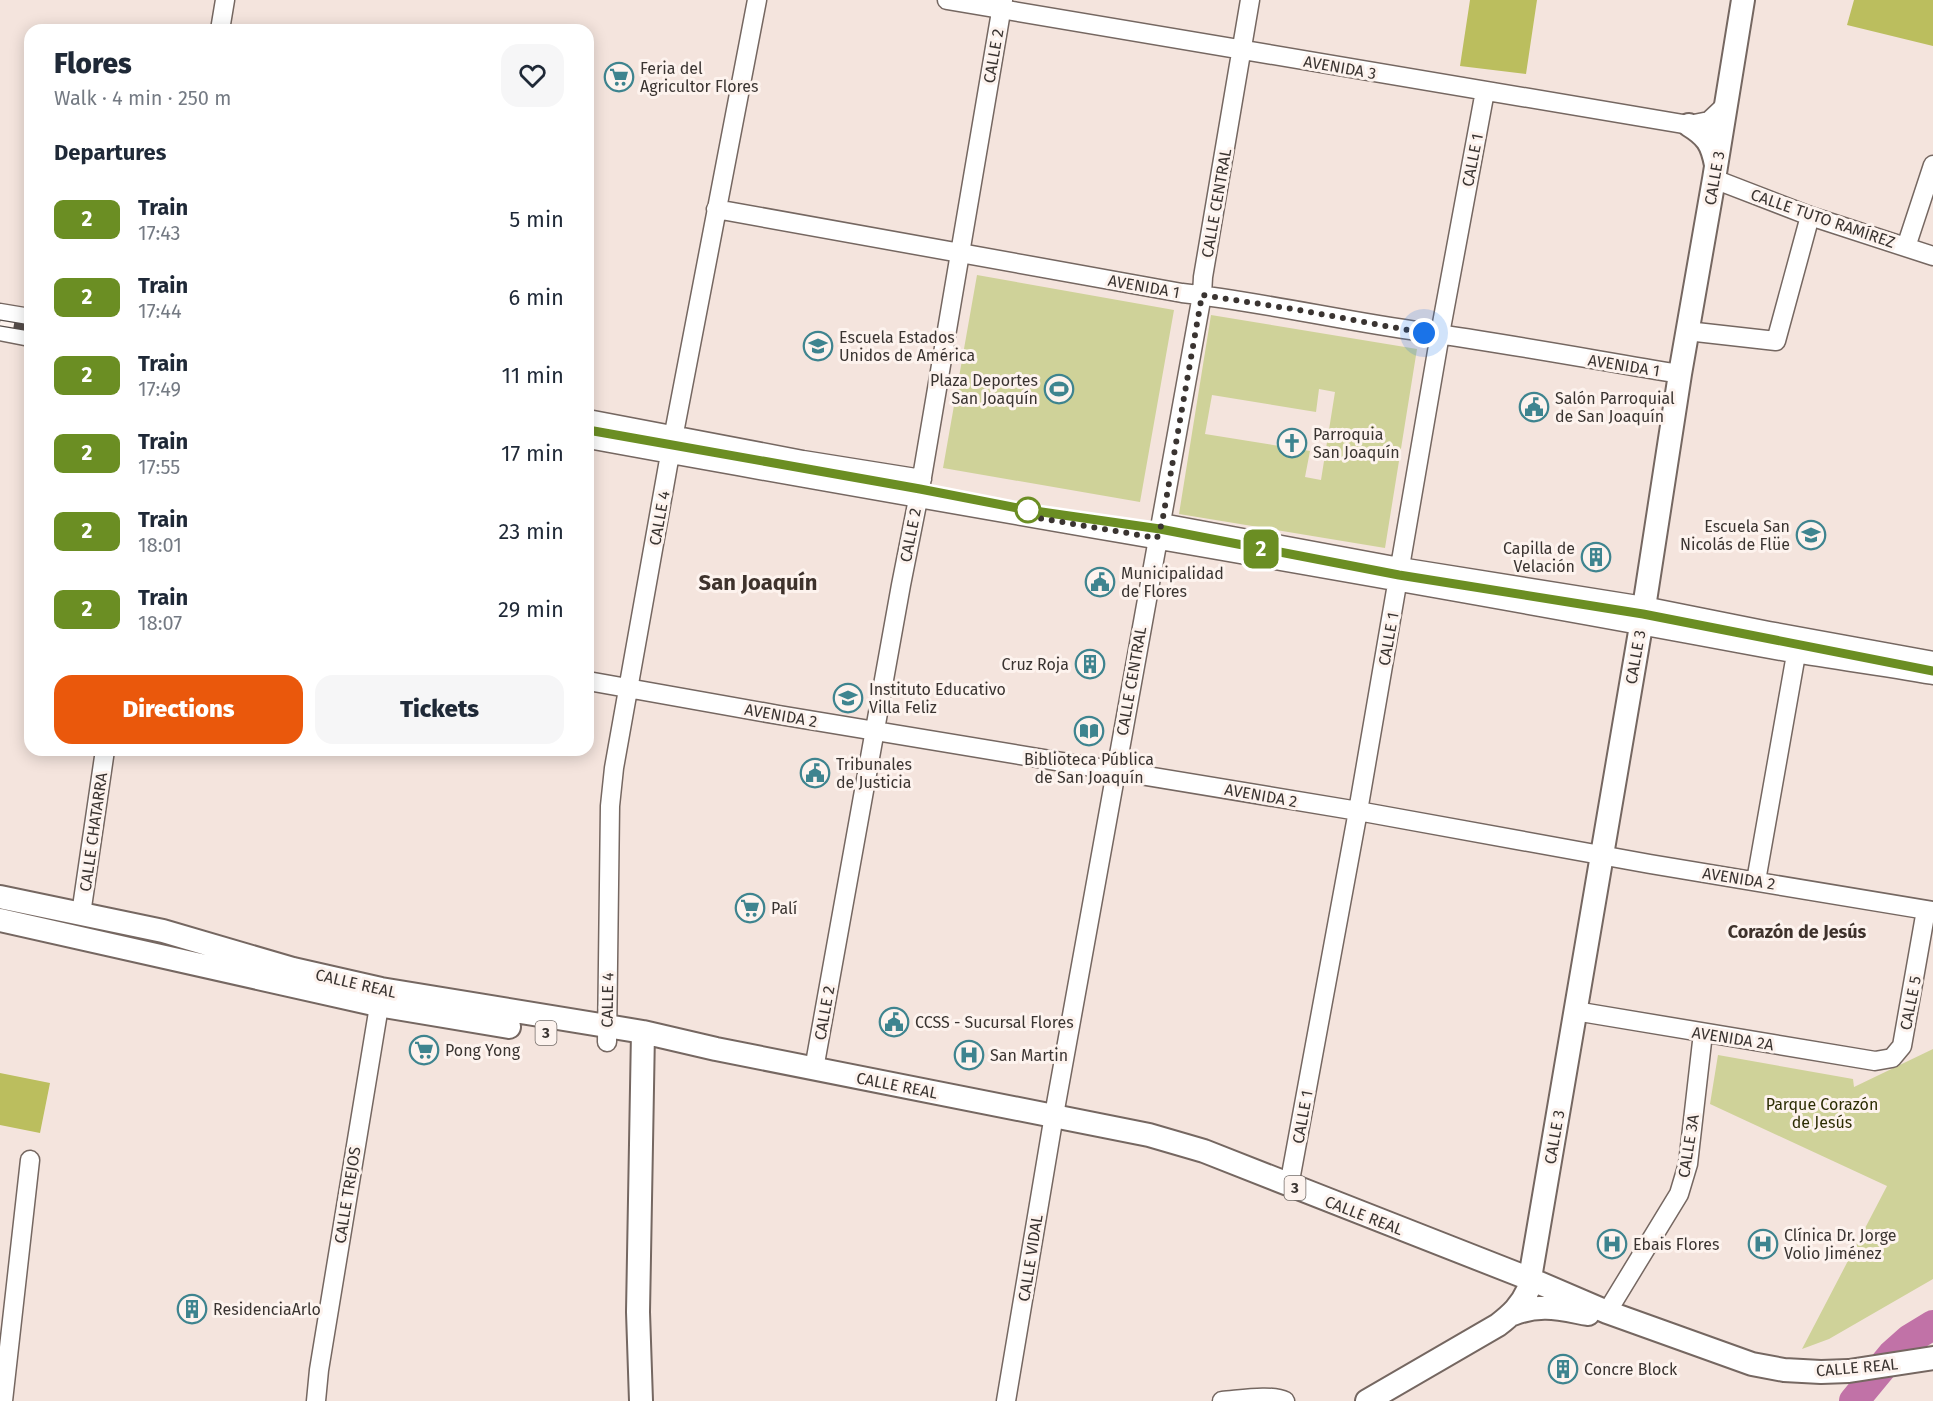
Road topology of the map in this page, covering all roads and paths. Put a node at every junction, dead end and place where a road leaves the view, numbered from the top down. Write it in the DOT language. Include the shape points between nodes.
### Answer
graph roads {
  1 [pos="225,0"];
  2 [pos="757,0"];
  3 [pos="947,0"];
  4 [pos="1250,0"];
  5 [pos="1743,0"];
  6 [pos="1002,4"];
  7 [pos="221,24"];
  8 [pos="1242,50"];
  9 [pos="1485,92"];
  10 [pos="1726,105"];
  11 [pos="1689,125"];
  12 [pos="1933,165"];
  13 [pos="1715,173"];
  14 [pos="716,209"];
  15 [pos="1810,216"];
  16 [pos="1906,247"];
  17 [pos="960,252"];
  18 [pos="1933,256"];
  19 [pos="1202,295"];
  20 [pos="0,313"];
  21 [pos="24,317"];
  22 [pos="0,331"];
  23 [pos="1687,332"];
  24 [pos="1440,334"];
  25 [pos="24,336"];
  26 [pos="1680,374"];
  27 [pos="594,420"];
  28 [pos="674,436"];
  29 [pos="594,440"];
  30 [pos="670,454"];
  31 [pos="922,479"];
  32 [pos="918,498"];
  33 [pos="1159,531"];
  34 [pos="1399,574"];
  35 [pos="1642,615"];
  36 [pos="1798,645"];
  37 [pos="1933,661"];
  38 [pos="1933,675"];
  39 [pos="594,682"];
  40 [pos="629,687"];
  41 [pos="874,731"];
  42 [pos="104,756"];
  43 [pos="1116,770"];
  44 [pos="1358,812"];
  45 [pos="1602,855"];
  46 [pos="1756,881"];
  47 [pos="0,897"];
  48 [pos="1930,910"];
  49 [pos="81,914"];
  50 [pos="8,922"];
  51 [pos="176,959"];
  52 [pos="380,998"];
  53 [pos="1575,1011"];
  54 [pos="1703,1033"];
  55 [pos="607,1034"];
  56 [pos="643,1039"];
  57 [pos="1892,1058"];
  58 [pos="814,1069"];
  59 [pos="1054,1114"];
  60 [pos="30,1160"];
  61 [pos="1289,1186"];
  62 [pos="1530,1279"];
  63 [pos="1607,1311"];
  64 [pos="1513,1314"];
  65 [pos="1933,1358"];
  66 [pos="3,1401"];
  67 [pos="316,1401"];
  68 [pos="641,1401"];
  69 [pos="1006,1401"];
  70 [pos="1222,1401"];
  71 [pos="1285,1401"];
  72 [pos="1367,1401"];
  1 -- 7 [label="street"];
  2 -- 14 [label="street, CALLE 4"];
  3 -- 6 [label="street, AVENIDA 3"];
  4 -- 8 [label="street, CALLE CENTRAL"];
  5 -- 10 [label="main road, CALLE 3"];
  6 -- 8 [label="street, AVENIDA 3"];
  6 -- 17 [label="street, CALLE 2"];
  8 -- 9 [label="street, AVENIDA 3"];
  8 -- 19 [label="street, CALLE CENTRAL"];
  9 -- 11 [label="street, AVENIDA 3"];
  9 -- 24 [label="street, CALLE 1"];
  10 -- 11 [label="street" via="1709,121"];
  10 -- 13 [label="main road, CALLE 3"];
  11 -- 13 [label="main road" via="1710,144"];
  12 -- 16 [label="street"];
  13 -- 15 [label="street, CALLE TUTO RAMÍREZ"];
  13 -- 23 [label="main road, CALLE 3"];
  14 -- 17 [label="street, AVENIDA 1"];
  14 -- 28 [label="street, CALLE 4"];
  15 -- 16 [label="street, CALLE TUTO RAMÍREZ"];
  15 -- 23 [label="street" via="1776,341"];
  16 -- 18 [label="street, CALLE TUTO RAMÍREZ"];
  17 -- 19 [label="street, AVENIDA 1"];
  17 -- 31 [label="street, CALLE 2"];
  19 -- 24 [label="street, AVENIDA 1"];
  19 -- 33 [label="street, CALLE CENTRAL"];
  20 -- 21 [label="street"];
  22 -- 25 [label="street"];
  23 -- 26 [label="main road, CALLE 3"];
  24 -- 26 [label="street, AVENIDA 1"];
  24 -- 34 [label="street, CALLE 1"];
  26 -- 35 [label="main road, CALLE 3"];
  27 -- 28 [label="street"];
  28 -- 30 [label="street, CALLE 4"];
  28 -- 31 [label="street"];
  29 -- 30 [label="street"];
  30 -- 32 [label="street"];
  30 -- 40 [label="street, CALLE 4"];
  31 -- 32 [label="street, CALLE 2"];
  32 -- 33 [label="street"];
  32 -- 41 [label="street, CALLE 2"];
  33 -- 34 [label="street"];
  33 -- 43 [label="street, CALLE CENTRAL"];
  34 -- 35 [label="street"];
  34 -- 44 [label="street, CALLE 1"];
  35 -- 36 [label="street"];
  35 -- 45 [label="main road, CALLE 3"];
  36 -- 37 [label="street"];
  36 -- 38 [label="street"];
  36 -- 46 [label="street"];
  39 -- 40 [label="street, AVENIDA 2"];
  40 -- 41 [label="street, AVENIDA 2"];
  40 -- 55 [label="street, CALLE 4" via="610,806"];
  41 -- 43 [label="street, AVENIDA 2"];
  41 -- 58 [label="street, CALLE 2"];
  42 -- 49 [label="street, CALLE CHATARRA"];
  43 -- 44 [label="street, AVENIDA 2"];
  43 -- 59 [label="street, CALLE CENTRAL"];
  44 -- 45 [label="street, AVENIDA 2"];
  44 -- 61 [label="street, CALLE 1"];
  45 -- 46 [label="street, AVENIDA 2"];
  45 -- 53 [label="main road, CALLE 3"];
  46 -- 48 [label="street, AVENIDA 2"];
  47 -- 49 [label="main road, CALLE REAL / 3"];
  48 -- 57 [label="street, CALLE 5" via="1902,1046"];
  49 -- 50 [label="main road" via="66,922"];
  49 -- 51 [label="main road" via="96,929 143,940"];
  49 -- 52 [label="main road, CALLE REAL / 3" via="163,931"];
  50 -- 51 [label="main road, CALLE REAL / 3"];
  51 -- 52 [label="main road, CALLE REAL / 3"];
  52 -- 55 [label="main road, CALLE REAL / 3" via="409,1012"];
  52 -- 67 [label="street, CALLE TREJOS"];
  53 -- 54 [label="street, AVENIDA 2A"];
  53 -- 62 [label="main road, CALLE 3"];
  54 -- 57 [label="street, AVENIDA 2A" via="1875,1061"];
  54 -- 63 [label="street, CALLE 3A" via="1683,1182"];
  55 -- 56 [label="main road, CALLE REAL / 3"];
  56 -- 58 [label="main road, CALLE REAL / 3"];
  56 -- 68 [label="main road" via="638,1312"];
  58 -- 59 [label="main road, CALLE REAL / 3"];
  59 -- 61 [label="main road, CALLE REAL / 3" via="1204,1151"];
  59 -- 69 [label="street, CALLE VIDAL"];
  60 -- 66 [label="street"];
  61 -- 62 [label="main road, CALLE REAL / 3"];
  62 -- 63 [label="main road, CALLE REAL / 3"];
  62 -- 64 [label="main road, CALLE 3"];
  63 -- 64 [label="main road" via="1594,1315 1538,1307"];
  63 -- 65 [label="main road, CALLE REAL / 3" via="1752,1364 1784,1370 1849,1371"];
  64 -- 72 [label="main road"];
  70 -- 71 [label="street"];
}
